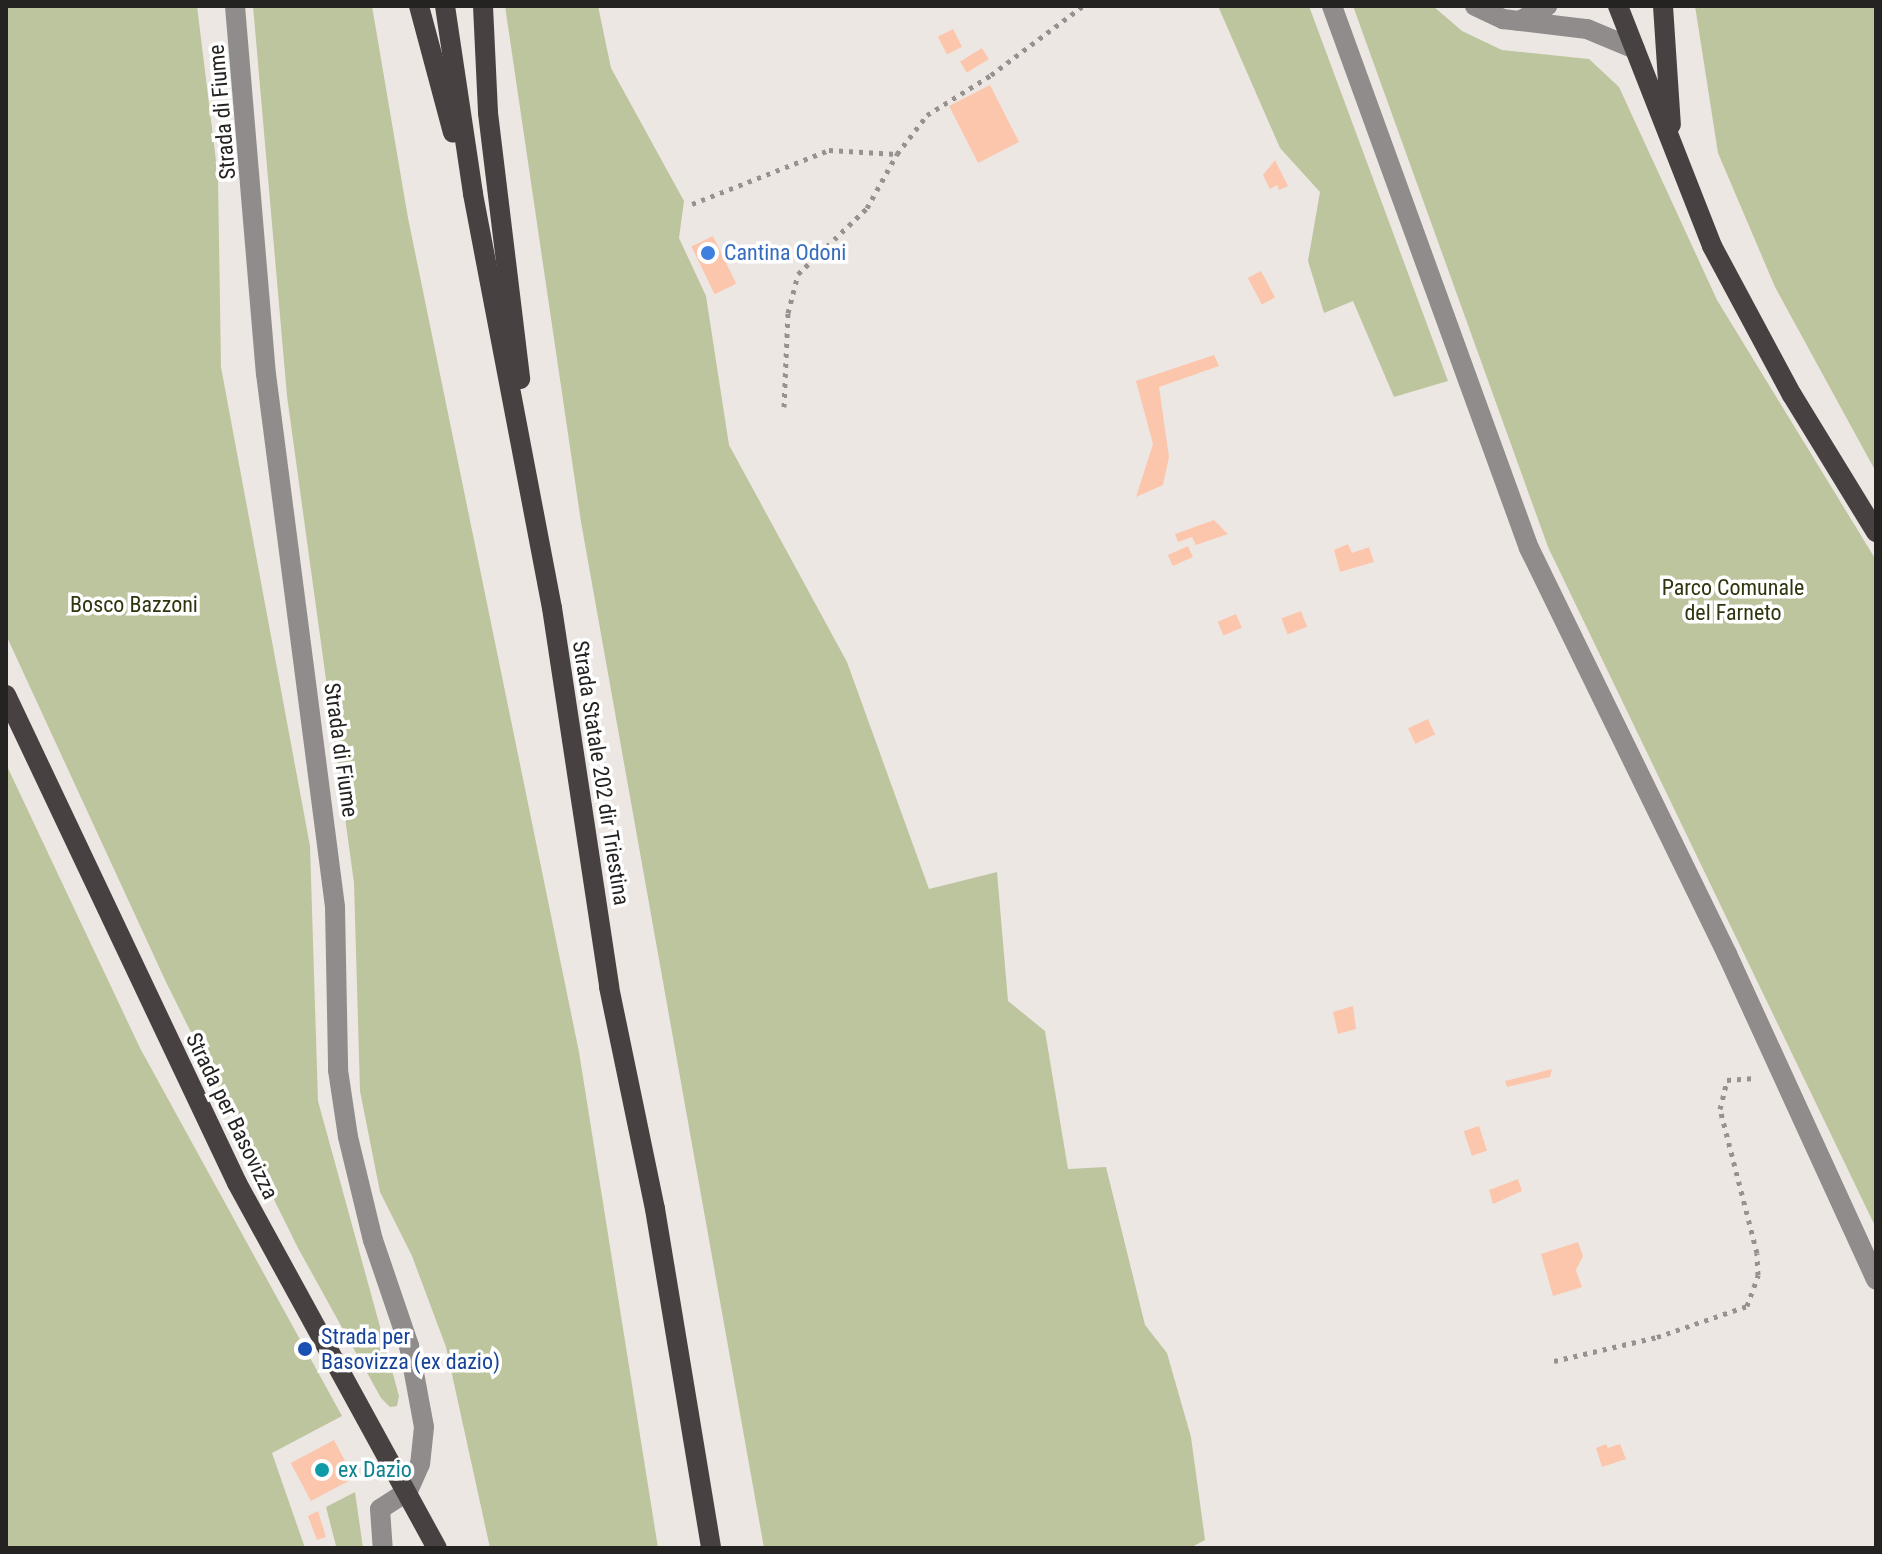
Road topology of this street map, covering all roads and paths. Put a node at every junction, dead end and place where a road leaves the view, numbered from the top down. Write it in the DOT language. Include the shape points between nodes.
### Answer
graph roads {
  1 [pos="235,6"];
  2 [pos="419,6"];
  3 [pos="445,6"];
  4 [pos="483,6"];
  5 [pos="1083,6"];
  6 [pos="1332,6"];
  7 [pos="1475,6"];
  8 [pos="1547,6"];
  9 [pos="1618,6"];
  10 [pos="1663,6"];
  11 [pos="1519,21"];
  12 [pos="1635,49"];
  13 [pos="897,154"];
  14 [pos="1674,157"];
  15 [pos="473,194"];
  16 [pos="692,204"];
  17 [pos="784,407"];
  18 [pos="1876,532"];
  19 [pos="544,565"];
  20 [pos="6,695"];
  21 [pos="1758,1078"];
  22 [pos="1876,1280"];
  23 [pos="1554,1361"];
  24 [pos="408,1491"];
  25 [pos="383,1548"];
  26 [pos="437,1548"];
  27 [pos="711,1548"];
  1 -- 24 [label="street, Strada di Fiume" via="266,374 335,907 338,1070 348,1137 373,1240 409,1346 424,1427 420,1464"];
  2 -- 15 [label="main road" via="423,35"];
  3 -- 15 [label="main road, Strada Statale 202 dir Triestina"];
  4 -- 19 [label="main road" via="488,113"];
  5 -- 13 [label="path" via="991,75 946,99"];
  6 -- 22 [label="street" via="1529,548 1727,954"];
  7 -- 11 [label="street"];
  8 -- 11 [label="street"];
  9 -- 12 [label="main road"];
  10 -- 14 [label="main road"];
  11 -- 12 [label="street" via="1587,29"];
  12 -- 14 [label="main road"];
  13 -- 16 [label="path" via="829,150"];
  13 -- 17 [label="path" via="867,208 798,274 788,313"];
  14 -- 18 [label="main road" via="1712,246 1792,395"];
  15 -- 19 [label="main road, Strada Statale 202 dir Triestina"];
  19 -- 27 [label="main road, Strada Statale 202 dir Triestina" via="609,987 655,1209"];
  20 -- 24 [label="main road, Strada per Basovizza" via="230,1170"];
  21 -- 23 [label="path" via="1727,1080 1720,1109 1757,1253 1758,1275 1747,1306 1657,1337"];
  24 -- 25 [label="street" via="380,1509"];
  24 -- 26 [label="main road, Strada per Basovizza"];
}
